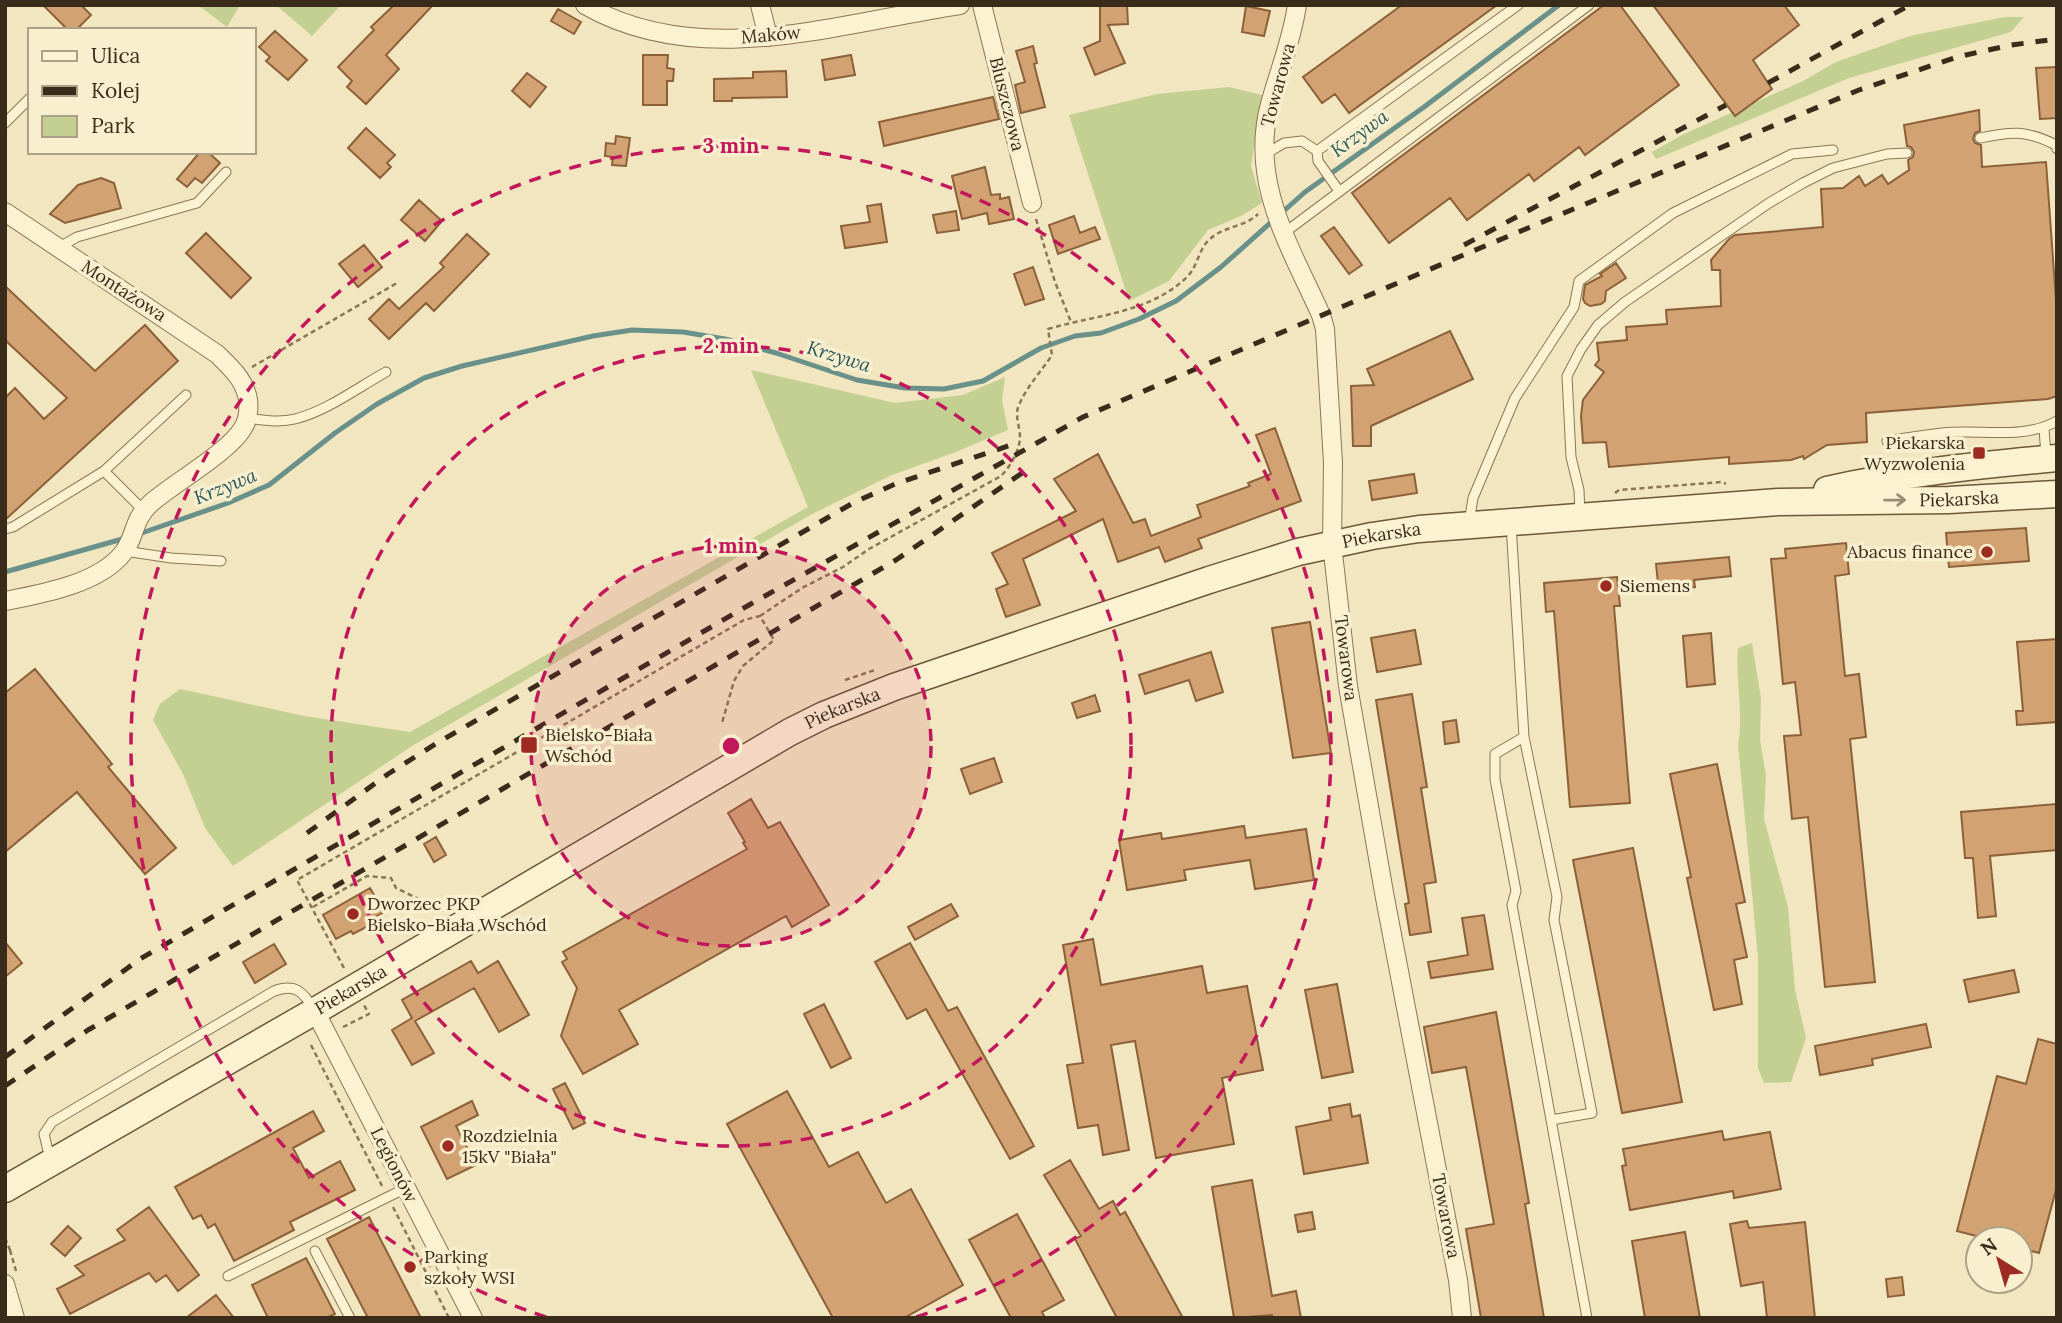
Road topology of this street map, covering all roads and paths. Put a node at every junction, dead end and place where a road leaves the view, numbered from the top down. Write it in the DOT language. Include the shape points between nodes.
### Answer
graph roads {
  1 [pos="585,5"];
  2 [pos="760,5"];
  3 [pos="960,5"];
  4 [pos="982,5"];
  5 [pos="1297,5"];
  6 [pos="1518,5"];
  7 [pos="1589,5"];
  8 [pos="768,37"];
  9 [pos="28,100"];
  10 [pos="5,123"];
  11 [pos="1980,138"];
  12 [pos="2057,149"];
  13 [pos="1833,150"];
  14 [pos="1907,153"];
  15 [pos="1263,156"];
  16 [pos="1318,156"];
  17 [pos="226,172"];
  18 [pos="1336,187"];
  19 [pos="1032,203"];
  20 [pos="1273,206"];
  21 [pos="5,212"];
  22 [pos="1283,229"];
  23 [pos="58,248"];
  24 [pos="397,283"];
  25 [pos="1071,322"];
  26 [pos="386,372"];
  27 [pos="238,376"];
  28 [pos="186,395"];
  29 [pos="246,418"];
  30 [pos="2057,421"];
  31 [pos="2043,429"];
  32 [pos="1887,441"];
  33 [pos="2051,459"];
  34 [pos="104,471"];
  35 [pos="2057,494"];
  36 [pos="1778,502"];
  37 [pos="140,514"];
  38 [pos="1580,516"];
  39 [pos="1510,522"];
  40 [pos="1468,525"];
  41 [pos="5,529"];
  42 [pos="1332,544"];
  43 [pos="125,551"];
  44 [pos="221,561"];
  45 [pos="5,601"];
  46 [pos="760,616"];
  47 [pos="722,723"];
  48 [pos="1524,737"];
  49 [pos="313,907"];
  50 [pos="444,911"];
  51 [pos="354,988"];
  52 [pos="314,1012"];
  53 [pos="311,1045"];
  54 [pos="1551,1120"];
  55 [pos="51,1163"];
  56 [pos="406,1188"];
  57 [pos="5,1189"];
  58 [pos="387,1197"];
  59 [pos="5,1238"];
  60 [pos="5,1251"];
  61 [pos="315,1251"];
  62 [pos="228,1276"];
  63 [pos="5,1284"];
  64 [pos="15,1318"];
  65 [pos="350,1318"];
  66 [pos="449,1318"];
  67 [pos="473,1318"];
  68 [pos="1462,1318"];
  69 [pos="1587,1318"];
  1 -- 8 [label="street, Maków" via="662,33"];
  2 -- 8 [label="street"];
  3 -- 8 [label="street, Maków"];
  4 -- 19 [label="street, Bluszczowa"];
  5 -- 15 [label="street, Towarowa" via="1270,104"];
  6 -- 16 [label="lane"];
  7 -- 18 [label="lane"];
  9 -- 10 [label="lane"];
  11 -- 12 [label="lane" via="2032,133"];
  13 -- 40 [label="lane" via="1793,154 1673,213 1579,281 1574,307 1515,398 1477,487"];
  14 -- 38 [label="lane" via="1887,153 1833,168 1803,183 1769,202 1598,325 1567,376 1571,457"];
  15 -- 16 [label="lane" via="1284,143 1302,141"];
  15 -- 20 [label="street, Towarowa"];
  16 -- 18 [label="lane"];
  17 -- 23 [label="lane" via="197,203 77,237"];
  18 -- 22 [label="lane"];
  19 -- 25 [label="path"];
  20 -- 22 [label="street, Towarowa"];
  20 -- 25 [label="path" via="1209,239 1188,275 1167,291 1107,317"];
  21 -- 23 [label="street, Montażowa"];
  22 -- 42 [label="street, Towarowa" via="1325,329 1333,463"];
  23 -- 27 [label="street, Montażowa" via="195,338"];
  24 -- 27 [label="path"];
  25 -- 46 [label="path" via="1048,329 1052,355 1019,404 1020,442 1001,476"];
  26 -- 29 [label="lane" via="293,420"];
  27 -- 29 [label="street" via="247,392"];
  28 -- 34 [label="lane"];
  29 -- 37 [label="street" via="227,445"];
  30 -- 31 [label="lane"];
  31 -- 32 [label="lane" via="1944,433"];
  31 -- 33 [label="lane"];
  33 -- 36 [label="street, Piekarska" via="1856,484"];
  34 -- 37 [label="lane"];
  34 -- 41 [label="lane"];
  36 -- 35 [label="street, Piekarska, one-way"];
  36 -- 38 [label="street, Piekarska"];
  37 -- 43 [label="street"];
  38 -- 39 [label="street, Piekarska"];
  39 -- 40 [label="street, Piekarska"];
  39 -- 48 [label="lane"];
  40 -- 42 [label="street, Piekarska"];
  42 -- 51 [label="street, Piekarska" via="1209,580 824,715 755,750"];
  42 -- 68 [label="street, Towarowa" via="1348,686"];
  43 -- 44 [label="lane"];
  43 -- 45 [label="street" via="90,576"];
  46 -- 47 [label="path" via="774,640 743,666"];
  46 -- 49 [label="path" via="744,620 297,880"];
  48 -- 54 [label="lane" via="1495,754 1495,779 1516,891 1512,905"];
  48 -- 54 [label="lane" via="1557,897 1555,920 1592,1113"];
  49 -- 50 [label="path" via="367,876 391,878 396,888"];
  49 -- 51 [label="path"];
  51 -- 52 [label="street, Piekarska"];
  52 -- 55 [label="street, Piekarska"];
  52 -- 55 [label="lane" via="300,990 274,991 52,1122 44,1134"];
  52 -- 56 [label="street, Legionów"];
  53 -- 58 [label="path"];
  54 -- 69 [label="lane"];
  55 -- 57 [label="street, Piekarska"];
  56 -- 58 [label="lane"];
  56 -- 67 [label="street, Legionów"];
  58 -- 62 [label="lane"];
  58 -- 66 [label="path"];
  59 -- 60 [label="path" via="10,1250"];
  61 -- 65 [label="lane"];
  63 -- 64 [label="street"];
}
